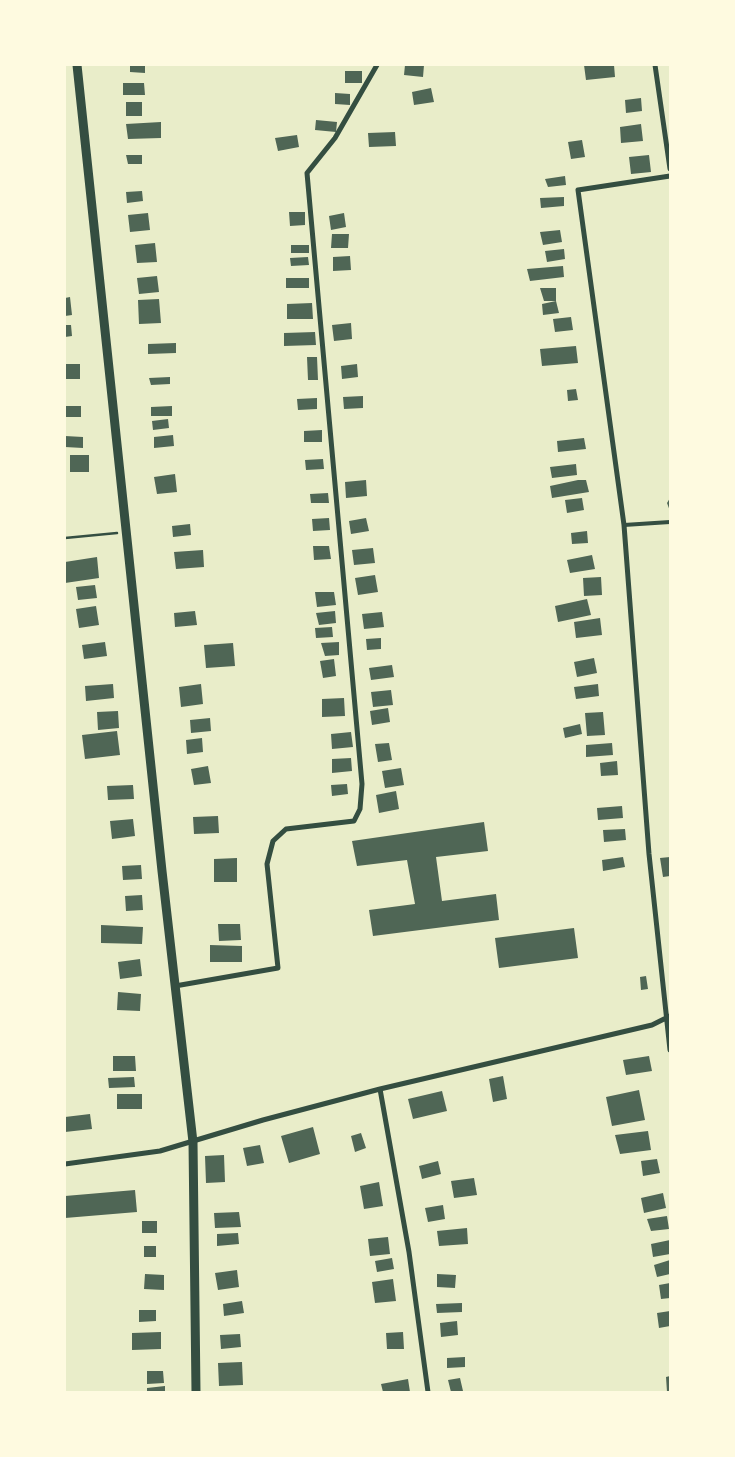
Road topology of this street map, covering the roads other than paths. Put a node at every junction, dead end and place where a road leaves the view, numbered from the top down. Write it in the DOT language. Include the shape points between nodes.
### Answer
graph roads {
  1 [pos="77,65"];
  2 [pos="376,65"];
  3 [pos="655,65"];
  4 [pos="670,170"];
  5 [pos="670,176"];
  6 [pos="670,522"];
  7 [pos="624,525"];
  8 [pos="175,986"];
  9 [pos="668,1017"];
  10 [pos="670,1050"];
  11 [pos="380,1089"];
  12 [pos="193,1142"];
  13 [pos="65,1164"];
  14 [pos="196,1392"];
  15 [pos="428,1392"];
  1 -- 8 [label="street"];
  2 -- 8 [label="street" via="336,138 307,172 362,784 360,809 354,821 286,829 273,841 267,864 278,968"];
  3 -- 4 [label="street"];
  5 -- 7 [label="street" via="578,190"];
  6 -- 7 [label="lane"];
  7 -- 9 [label="street" via="649,854"];
  8 -- 12 [label="street"];
  9 -- 10 [label="street"];
  9 -- 11 [label="street" via="652,1025"];
  11 -- 12 [label="street"];
  11 -- 15 [label="street" via="409,1252"];
  12 -- 13 [label="street" via="160,1151"];
  12 -- 14 [label="street"];
}
